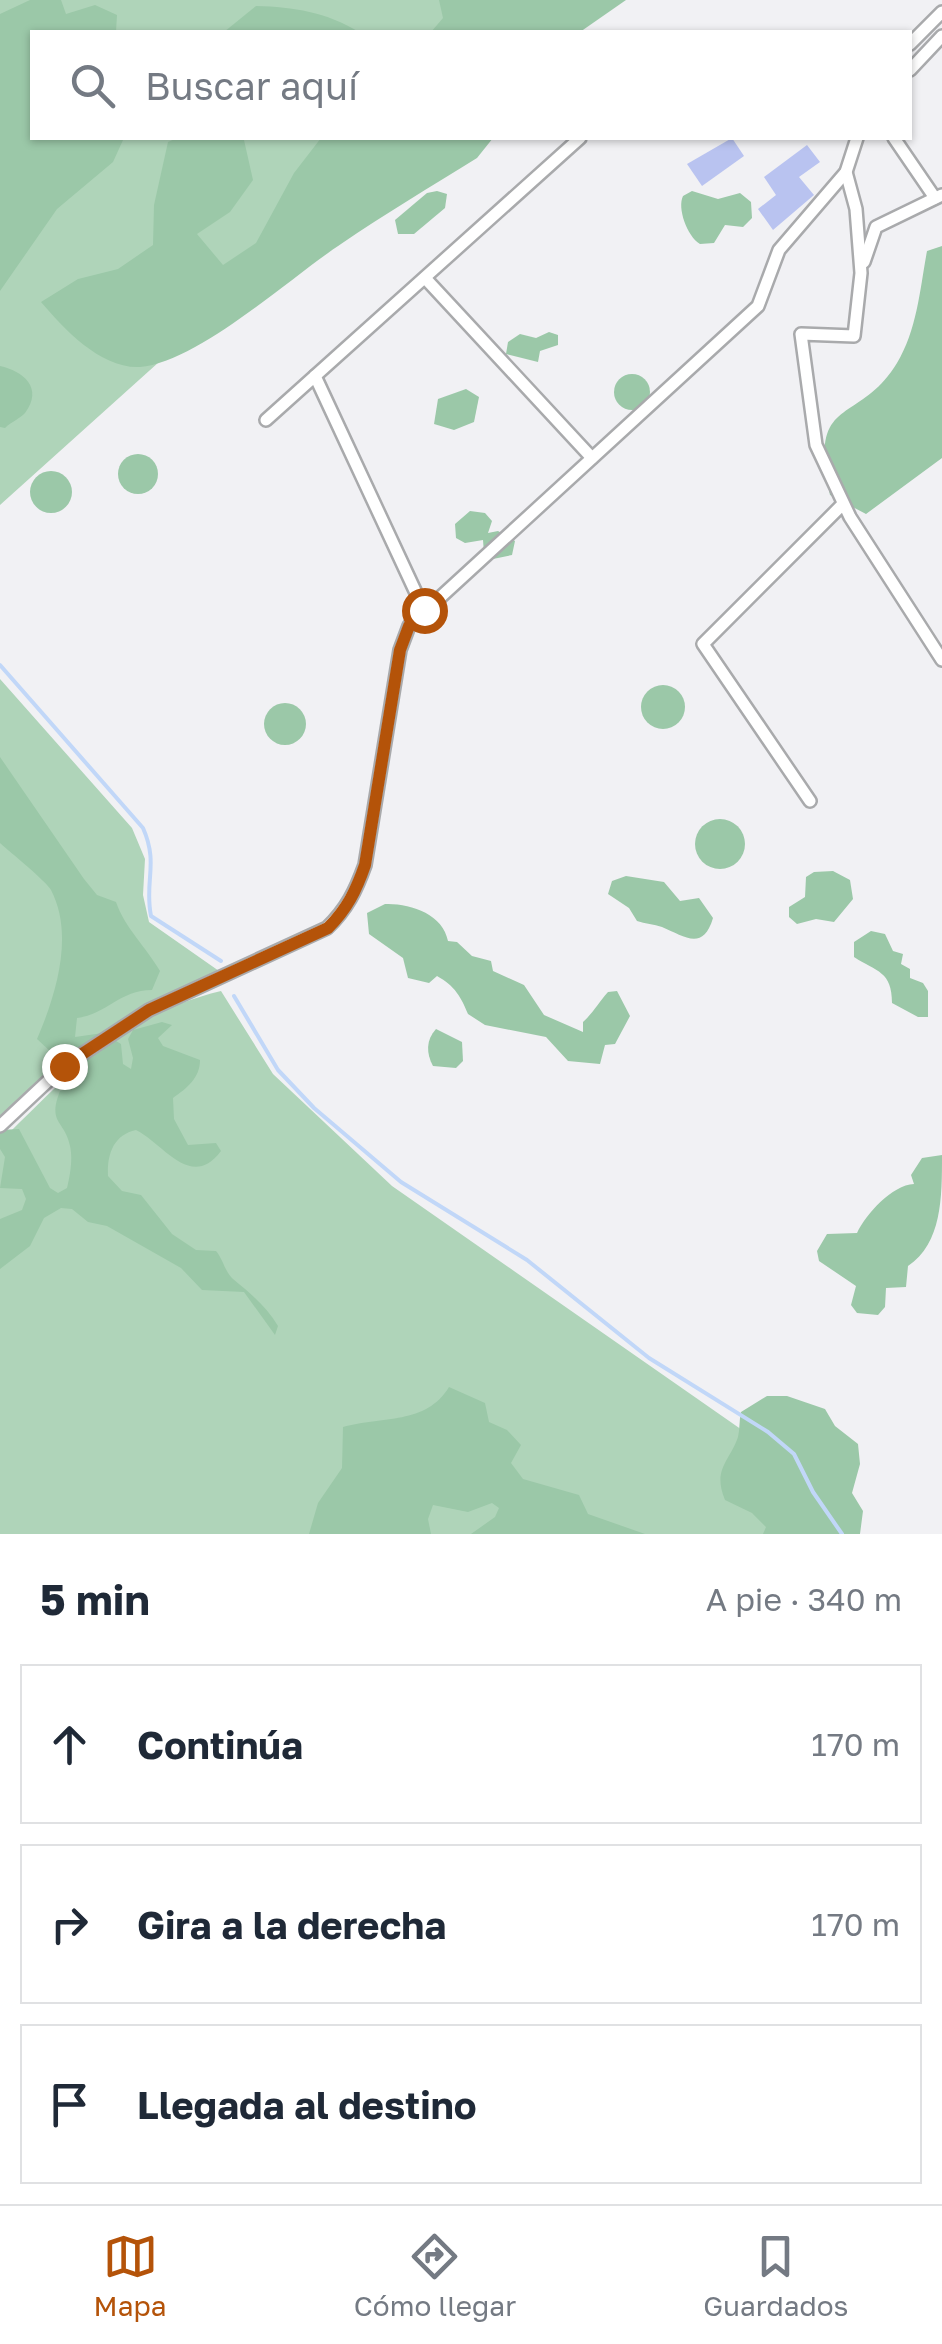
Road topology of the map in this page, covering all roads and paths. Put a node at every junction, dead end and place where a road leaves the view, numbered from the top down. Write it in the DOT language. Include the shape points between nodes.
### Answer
graph roads {
  1 [pos="942,12"];
  2 [pos="942,36"];
  3 [pos="912,42"];
  4 [pos="912,68"];
  5 [pos="578,140"];
  6 [pos="855,140"];
  7 [pos="896,140"];
  8 [pos="846,172"];
  9 [pos="939,196"];
  10 [pos="861,273"];
  11 [pos="424,278"];
  12 [pos="316,376"];
  13 [pos="266,420"];
  14 [pos="592,458"];
  15 [pos="843,504"];
  16 [pos="424,610"];
  17 [pos="942,660"];
  18 [pos="810,801"];
  19 [pos="0,1126"];
  1 -- 3 [label="lane"];
  2 -- 4 [label="lane"];
  5 -- 11 [label="lane"];
  6 -- 8 [label="lane"];
  7 -- 9 [label="lane"];
  8 -- 10 [label="lane"];
  8 -- 14 [label="lane" via="779,250 758,306"];
  9 -- 10 [label="lane" via="876,227"];
  10 -- 15 [label="lane" via="854,336 801,334 811,426"];
  11 -- 12 [label="lane"];
  11 -- 14 [label="lane"];
  12 -- 13 [label="lane"];
  12 -- 16 [label="lane"];
  14 -- 16 [label="lane"];
  15 -- 17 [label="lane"];
  15 -- 18 [label="lane" via="703,644"];
  16 -- 19 [label="lane" via="400,650 365,865 342,914 328,928 149,1010 64,1066"];
}
